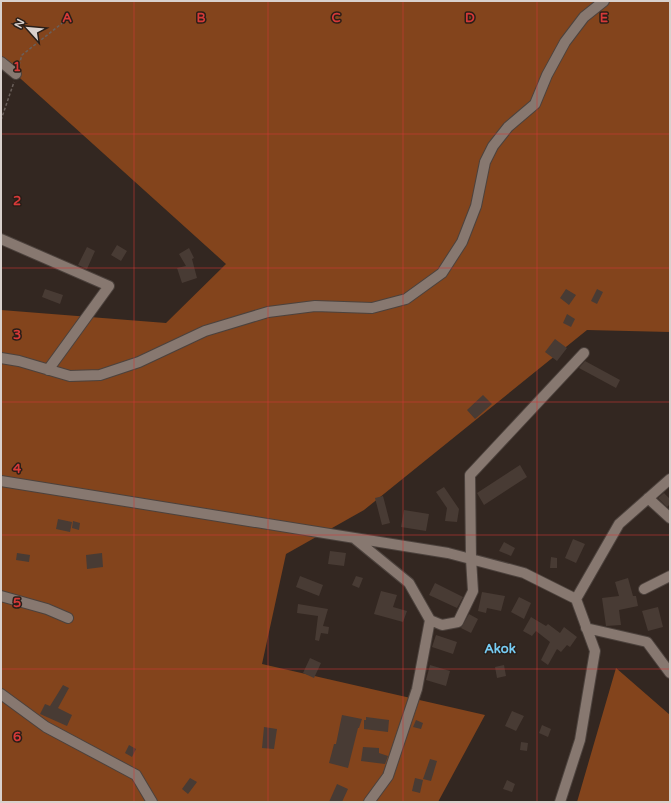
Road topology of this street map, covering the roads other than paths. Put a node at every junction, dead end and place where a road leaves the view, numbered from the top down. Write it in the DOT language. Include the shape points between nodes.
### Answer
graph roads {
  1 [pos="604,1"];
  2 [pos="1,62"];
  3 [pos="16,74"];
  4 [pos="1,239"];
  5 [pos="584,353"];
  6 [pos="1,358"];
  7 [pos="48,370"];
  8 [pos="670,478"];
  9 [pos="1,481"];
  10 [pos="648,498"];
  11 [pos="670,518"];
  12 [pos="354,538"];
  13 [pos="471,559"];
  14 [pos="670,576"];
  15 [pos="644,589"];
  16 [pos="1,596"];
  17 [pos="576,599"];
  18 [pos="68,618"];
  19 [pos="430,620"];
  20 [pos="586,628"];
  21 [pos="670,673"];
  22 [pos="1,694"];
  23 [pos="152,802"];
  24 [pos="369,802"];
  25 [pos="560,802"];
  1 -- 7 [label="street" via="584,17 565,42 535,104 508,127 493,146 484,162 476,206 462,242 442,273 406,299 372,308 315,306 268,312 205,331 139,362 100,376 70,376"];
  2 -- 3 [label="street"];
  4 -- 7 [label="street" via="109,286"];
  5 -- 13 [label="street" via="470,475"];
  6 -- 7 [label="street"];
  8 -- 10 [label="street"];
  9 -- 12 [label="street"];
  10 -- 11 [label="street"];
  10 -- 17 [label="street" via="619,524"];
  12 -- 13 [label="street"];
  12 -- 19 [label="street" via="409,583"];
  13 -- 17 [label="street" via="524,573"];
  13 -- 19 [label="street" via="473,591 458,622 442,625"];
  14 -- 15 [label="street"];
  16 -- 18 [label="street"];
  17 -- 20 [label="street"];
  19 -- 24 [label="street" via="415,696 388,776"];
  20 -- 21 [label="street" via="647,642"];
  20 -- 25 [label="street" via="595,651 580,740"];
  22 -- 23 [label="street" via="46,727 136,775"];
}
